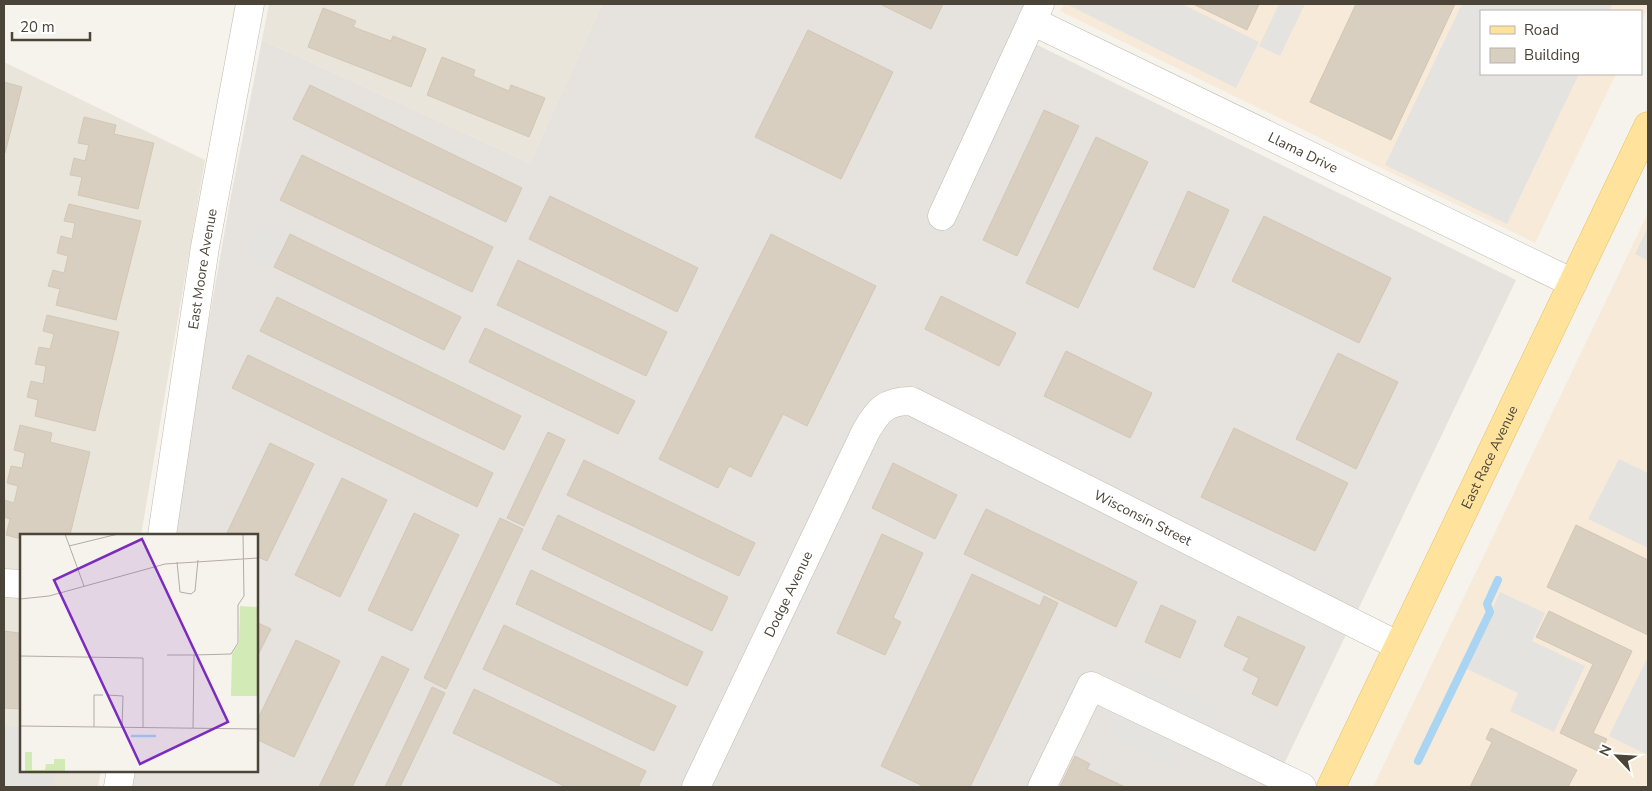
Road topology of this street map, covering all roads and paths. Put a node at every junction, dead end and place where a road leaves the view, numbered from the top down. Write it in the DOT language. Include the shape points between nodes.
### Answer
graph roads {
  1 [pos="250,4"];
  2 [pos="1036,12"];
  3 [pos="1648,126"];
  4 [pos="942,216"];
  5 [pos="1573,283"];
  6 [pos="886,406"];
  7 [pos="162,534"];
  8 [pos="4,583"];
  9 [pos="20,584"];
  10 [pos="1398,646"];
  11 [pos="121,771"];
  12 [pos="118,787"];
  13 [pos="696,787"];
  14 [pos="1042,787"];
  15 [pos="1302,787"];
  16 [pos="1331,787"];
  1 -- 7 [label="street, East Moore Avenue" via="206,247"];
  2 -- 4 [label="street, Llama Drive"];
  2 -- 5 [label="street, Llama Drive"];
  3 -- 5 [label="main road, East Race Avenue"];
  5 -- 10 [label="main road, East Race Avenue"];
  6 -- 10 [label="street, Wisconsin Street" via="911,401"];
  6 -- 13 [label="street, Dodge Avenue" via="874,416 866,431"];
  8 -- 9 [label="street"];
  10 -- 16 [label="main road, East Race Avenue"];
  11 -- 12 [label="street"];
  14 -- 15 [label="street" via="1091,686"];
}
